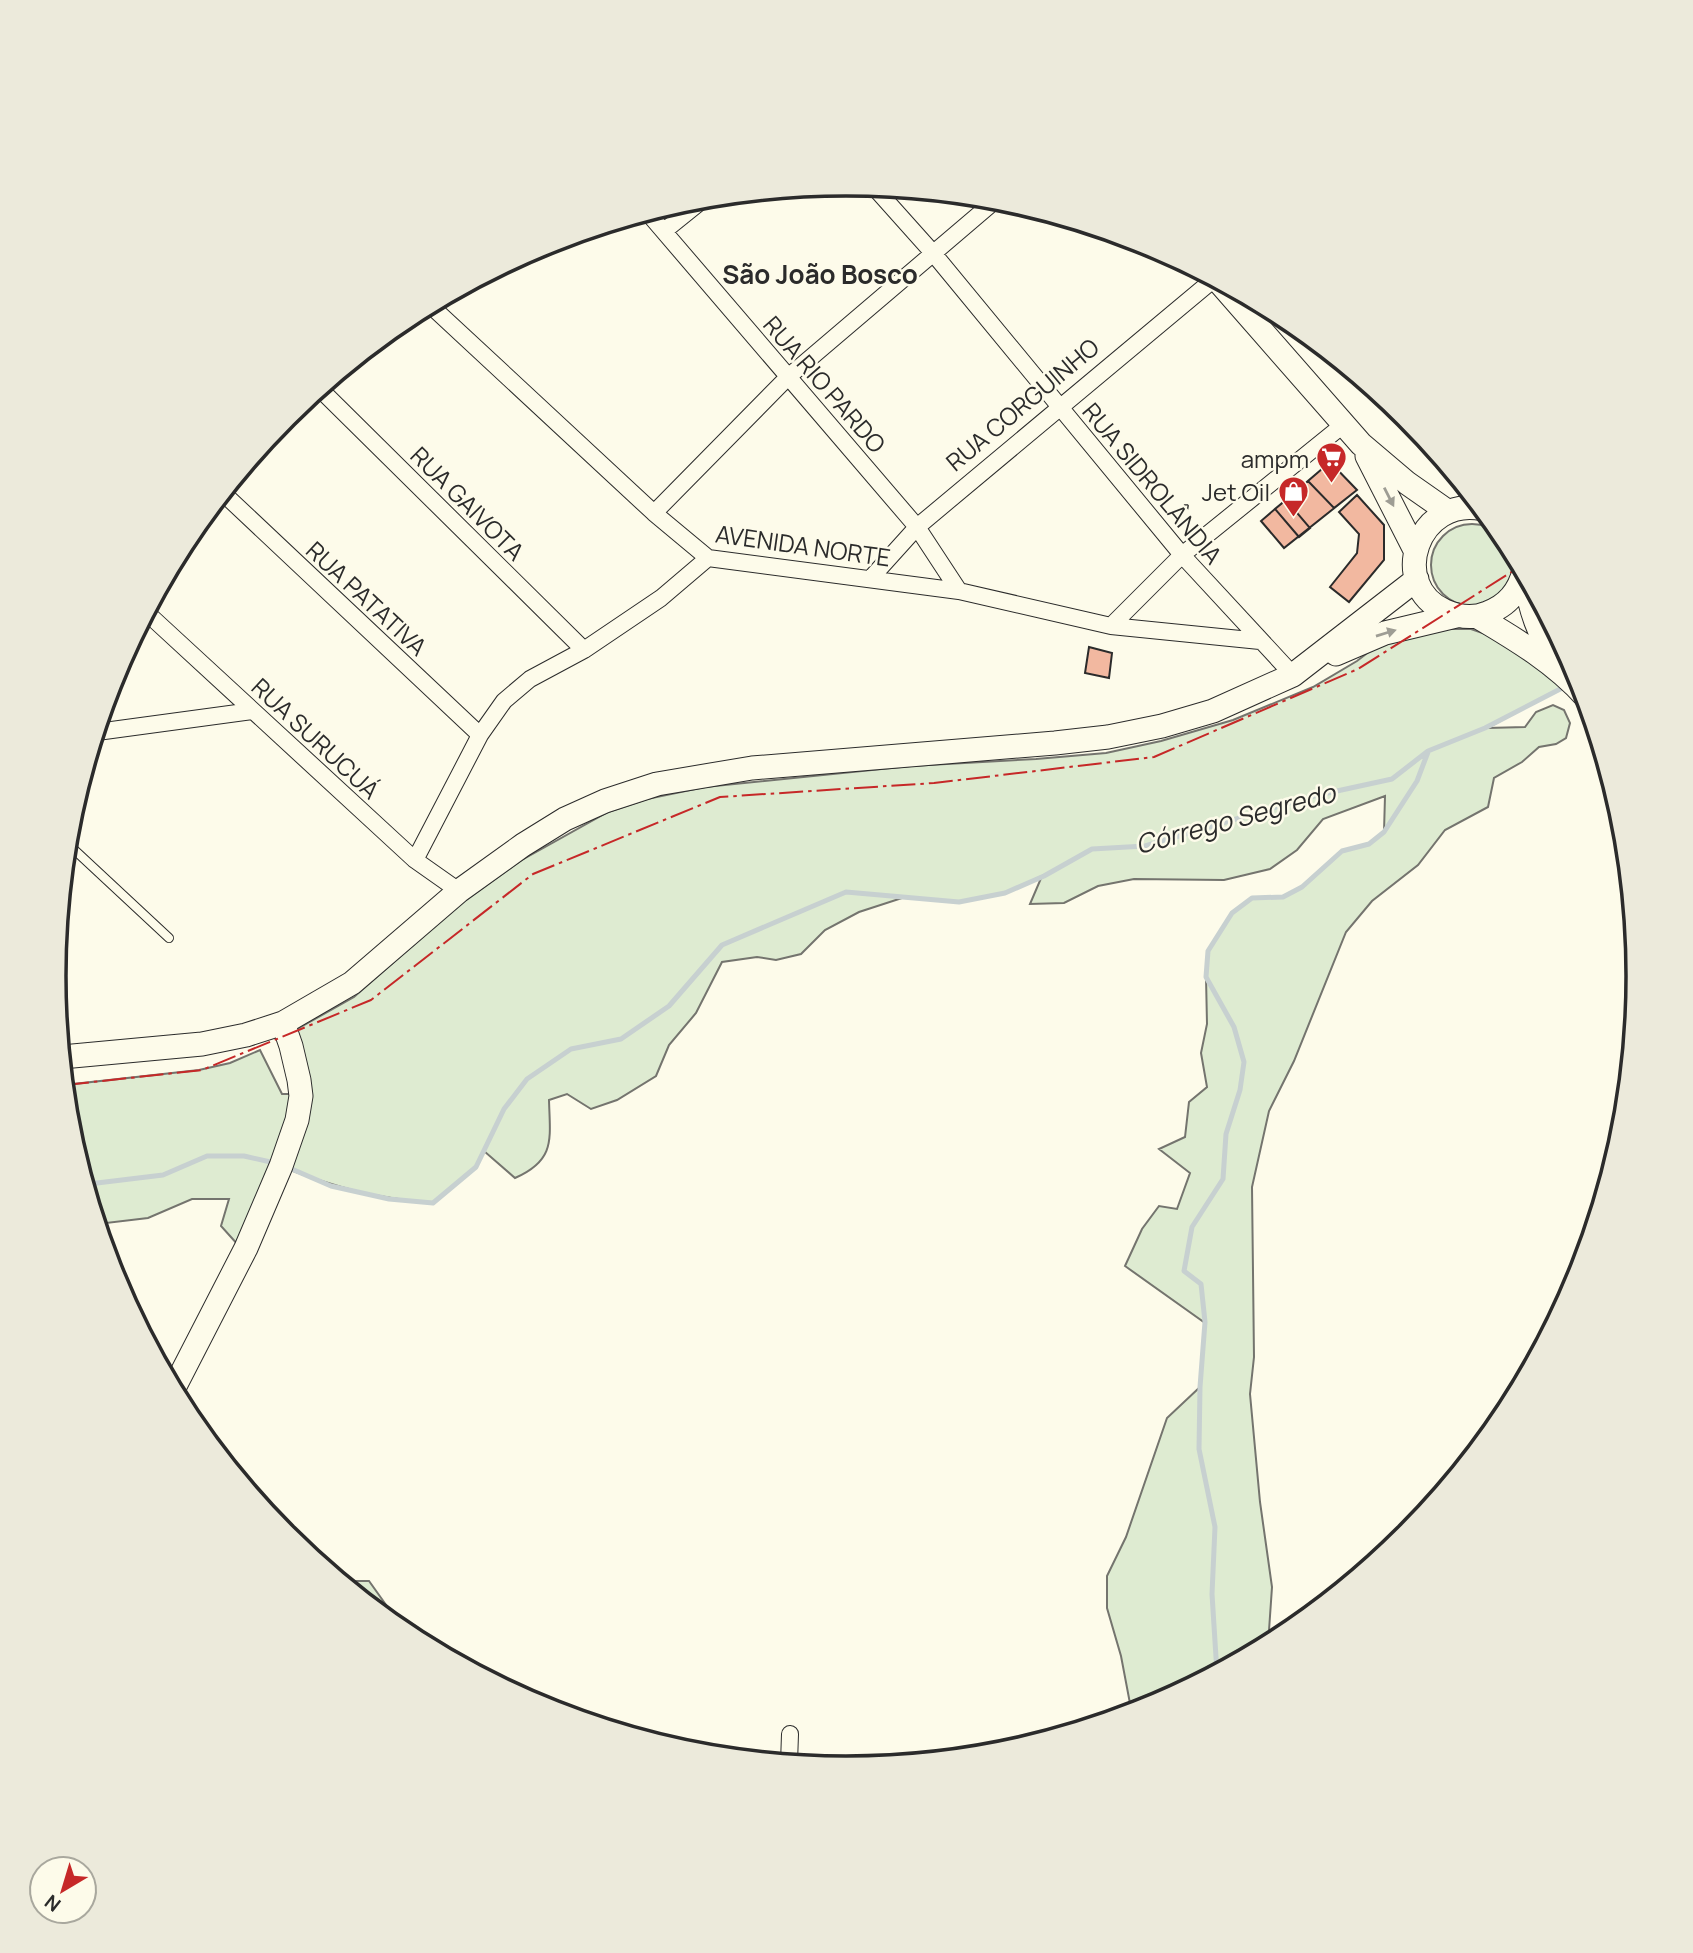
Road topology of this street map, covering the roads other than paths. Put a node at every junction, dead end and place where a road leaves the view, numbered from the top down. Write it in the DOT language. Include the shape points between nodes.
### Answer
graph roads {
  1 [pos="883,197"];
  2 [pos="985,209"];
  3 [pos="687,213"];
  4 [pos="655,221"];
  5 [pos="664,231"];
  6 [pos="933,253"];
  7 [pos="1207,285"];
  8 [pos="1234,300"];
  9 [pos="438,313"];
  10 [pos="788,377"];
  11 [pos="326,395"];
  12 [pos="1060,406"];
  13 [pos="1343,425"];
  14 [pos="1360,444"];
  15 [pos="230,500"];
  16 [pos="1469,508"];
  17 [pos="1447,511"];
  18 [pos="654,513"];
  19 [pos="917,527"];
  20 [pos="1415,550"];
  21 [pos="1182,555"];
  22 [pos="708,558"];
  23 [pos="871,578"];
  24 [pos="1417,579"];
  25 [pos="1520,582"];
  26 [pos="959,591"];
  27 [pos="1529,599"];
  28 [pos="1467,616"];
  29 [pos="154,619"];
  30 [pos="1111,625"];
  31 [pos="1260,641"];
  32 [pos="584,650"];
  33 [pos="1297,673"];
  34 [pos="1566,676"];
  35 [pos="252,711"];
  36 [pos="107,731"];
  37 [pos="480,736"];
  38 [pos="77,852"];
  39 [pos="415,860"];
  40 [pos="459,891"];
  41 [pos="169,938"];
  42 [pos="283,1023"];
  43 [pos="71,1056"];
  44 [pos="179,1379"];
  45 [pos="790,1734"];
  46 [pos="789,1754"];
  1 -- 6 [label="street, RUA SIDROLÂNDIA"];
  2 -- 6 [label="street"];
  3 -- 5 [label="street"];
  4 -- 5 [label="street, RUA RIO PARDO"];
  5 -- 10 [label="street, RUA RIO PARDO"];
  6 -- 10 [label="street"];
  6 -- 12 [label="street, RUA SIDROLÂNDIA"];
  7 -- 12 [label="street, RUA CORGUINHO"];
  8 -- 13 [label="main road"];
  9 -- 18 [label="street, AVENIDA NORTE"];
  10 -- 18 [label="street"];
  10 -- 19 [label="street, RUA RIO PARDO"];
  11 -- 32 [label="street, RUA GAIVOTA"];
  12 -- 19 [label="street, RUA CORGUINHO"];
  12 -- 21 [label="street, RUA SIDROLÂNDIA"];
  13 -- 14 [label="main road"];
  13 -- 21 [label="street"];
  14 -- 17 [label="main road"];
  14 -- 20 [label="main road, one-way"];
  15 -- 37 [label="street, RUA PATATIVA"];
  16 -- 17 [label="main road"];
  17 -- 20 [label="main road" via="1421,534"];
  18 -- 22 [label="street, AVENIDA NORTE"];
  19 -- 23 [label="street, RUA CORGUINHO"];
  19 -- 26 [label="street, RUA RIO PARDO"];
  20 -- 24 [label="main road"];
  21 -- 30 [label="street"];
  21 -- 31 [label="street, RUA SIDROLÂNDIA"];
  22 -- 23 [label="street, AVENIDA NORTE"];
  22 -- 32 [label="street" via="661,598"];
  23 -- 26 [label="street, AVENIDA NORTE"];
  24 -- 28 [label="main road" via="1439,608"];
  24 -- 33 [label="main road"];
  25 -- 28 [label="main road" via="1498,609"];
  26 -- 30 [label="street, AVENIDA NORTE"];
  27 -- 34 [label="main road" via="1540,635"];
  33 -- 28 [label="main road, one-way" via="1385,633"];
  28 -- 34 [label="main road" via="1519,641"];
  29 -- 35 [label="street, RUA SURUCUÁ"];
  30 -- 31 [label="street, AVENIDA NORTE"];
  31 -- 33 [label="street, RUA SIDROLÂNDIA"];
  32 -- 37 [label="street" via="530,679 504,701"];
  33 -- 40 [label="main road" via="1213,711 1108,737 752,768 657,784 565,819"];
  35 -- 36 [label="street"];
  35 -- 39 [label="street, RUA SURUCUÁ"];
  37 -- 39 [label="street"];
  38 -- 41 [label="lane"];
  39 -- 40 [label="street, RUA SURUCUÁ"];
  40 -- 42 [label="main road" via="352,983"];
  42 -- 43 [label="main road" via="202,1044"];
  42 -- 44 [label="main road" via="301,1096 298,1121 246,1248"];
  45 -- 46 [label="street"];
}
